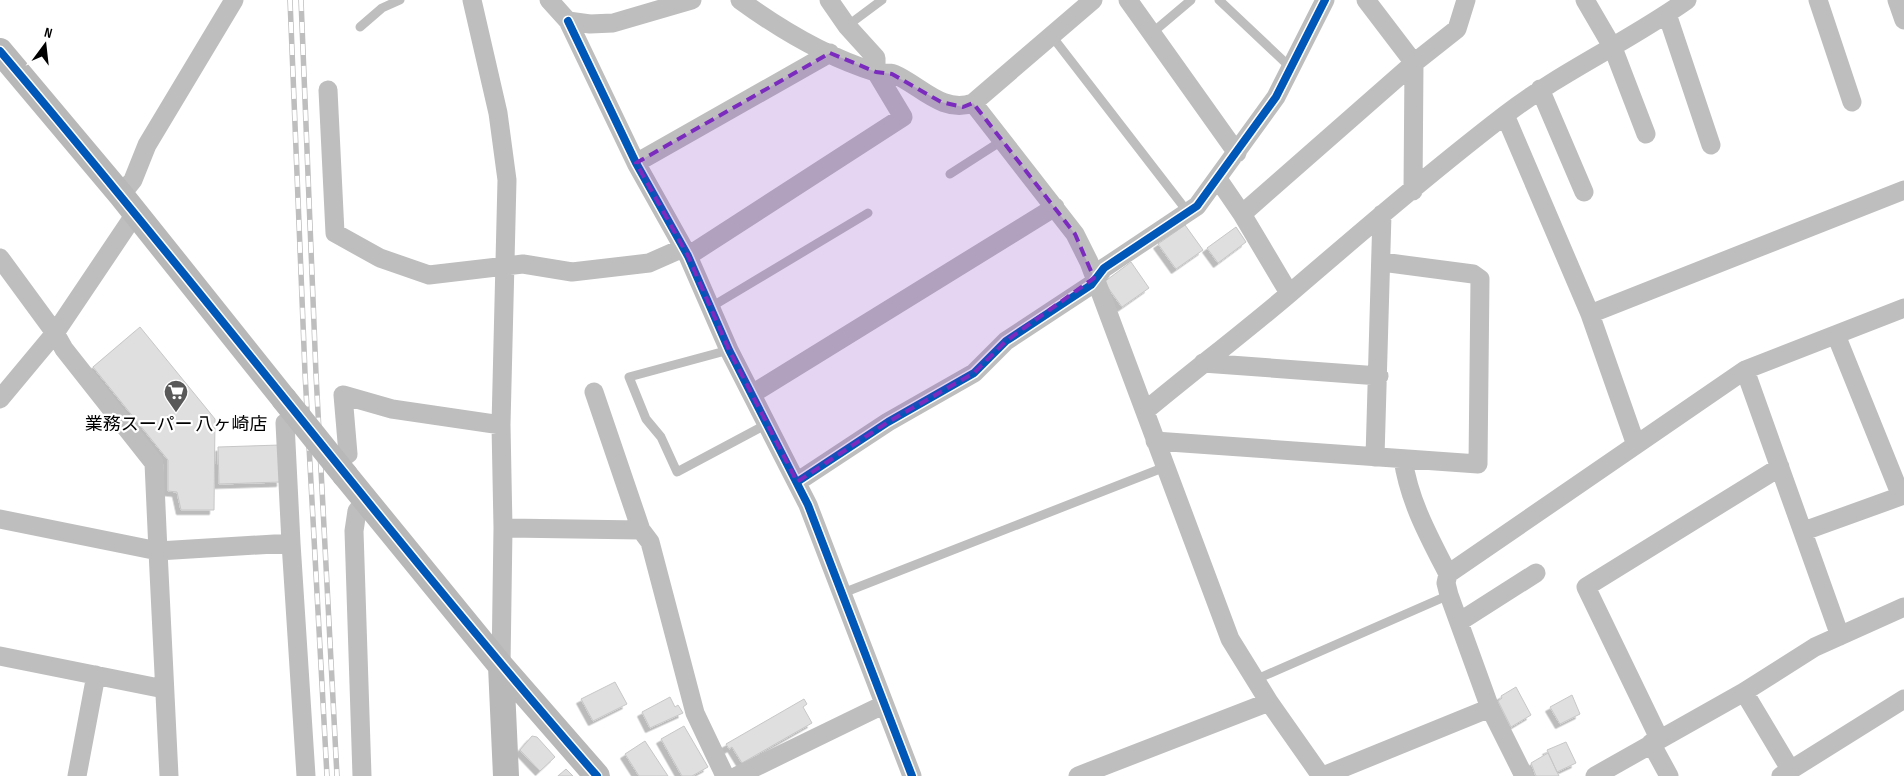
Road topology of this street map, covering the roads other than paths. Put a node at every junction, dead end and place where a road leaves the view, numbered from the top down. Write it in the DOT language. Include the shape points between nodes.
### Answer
graph roads {
  1 [pos="234,0"];
  2 [pos="400,0"];
  3 [pos="472,0"];
  4 [pos="549,0"];
  5 [pos="692,0"];
  6 [pos="740,0"];
  7 [pos="829,0"];
  8 [pos="882,0"];
  9 [pos="1093,0"];
  10 [pos="1128,0"];
  11 [pos="1191,0"];
  12 [pos="1218,0"];
  13 [pos="1325,0"];
  14 [pos="1366,0"];
  15 [pos="1466,0"];
  16 [pos="1585,0"];
  17 [pos="1687,0"];
  18 [pos="1818,0"];
  19 [pos="1897,0"];
  20 [pos="1667,14"];
  21 [pos="1904,20"];
  22 [pos="568,21"];
  23 [pos="847,26"];
  24 [pos="360,27"];
  25 [pos="1152,33"];
  26 [pos="1051,35"];
  27 [pos="1613,48"];
  28 [pos="0,51"];
  29 [pos="830,52"];
  30 [pos="1414,63"];
  31 [pos="1290,68"];
  32 [pos="876,72"];
  33 [pos="328,90"];
  34 [pos="1540,90"];
  35 [pos="1852,102"];
  36 [pos="973,103"];
  37 [pos="1505,115"];
  38 [pos="1646,134"];
  39 [pos="1003,140"];
  40 [pos="1711,146"];
  41 [pos="1237,153"];
  42 [pos="636,163"];
  43 [pos="950,174"];
  44 [pos="1218,179"];
  45 [pos="1904,190"];
  46 [pos="1413,191"];
  47 [pos="1584,192"];
  48 [pos="128,205"];
  49 [pos="1055,207"];
  50 [pos="1187,211"];
  51 [pos="868,213"];
  52 [pos="1242,214"];
  53 [pos="1382,214"];
  54 [pos="685,252"];
  55 [pos="0,258"];
  56 [pos="1382,262"];
  57 [pos="505,267"];
  58 [pos="1094,278"];
  59 [pos="1289,293"];
  60 [pos="711,308"];
  61 [pos="1904,308"];
  62 [pos="1590,314"];
  63 [pos="55,333"];
  64 [pos="1836,335"];
  65 [pos="729,350"];
  66 [pos="1203,363"];
  67 [pos="1745,370"];
  68 [pos="1379,376"];
  69 [pos="594,392"];
  70 [pos="752,394"];
  71 [pos="0,400"];
  72 [pos="290,407"];
  73 [pos="1145,411"];
  74 [pos="767,424"];
  75 [pos="501,425"];
  76 [pos="1155,441"];
  77 [pos="1636,445"];
  78 [pos="1375,457"];
  79 [pos="1403,459"];
  80 [pos="1165,467"];
  81 [pos="1780,467"];
  82 [pos="340,469"];
  83 [pos="796,482"];
  84 [pos="1903,495"];
  85 [pos="366,500"];
  86 [pos="0,519"];
  87 [pos="503,528"];
  88 [pos="641,530"];
  89 [pos="1804,531"];
  90 [pos="291,543"];
  91 [pos="158,551"];
  92 [pos="1536,573"];
  93 [pos="1448,574"];
  94 [pos="844,593"];
  95 [pos="1449,595"];
  96 [pos="1904,607"];
  97 [pos="1459,622"];
  98 [pos="1840,636"];
  99 [pos="0,656"];
  100 [pos="501,666"];
  101 [pos="96,675"];
  102 [pos="1257,679"];
  103 [pos="164,689"];
  104 [pos="1744,692"];
  105 [pos="1904,699"];
  106 [pos="1269,702"];
  107 [pos="883,705"];
  108 [pos="1490,708"];
  109 [pos="1655,741"];
  110 [pos="1785,773"];
  111 [pos="77,776"];
  112 [pos="169,776"];
  113 [pos="306,776"];
  114 [pos="362,776"];
  115 [pos="506,776"];
  116 [pos="597,776"];
  117 [pos="725,776"];
  118 [pos="737,776"];
  119 [pos="912,776"];
  120 [pos="1078,776"];
  121 [pos="1322,776"];
  122 [pos="1524,776"];
  123 [pos="1595,776"];
  124 [pos="1669,776"];
  1 -- 48 [label="street" via="147,145 133,180"];
  2 -- 24 [label="lane" via="382,8"];
  3 -- 57 [label="street" via="498,113 506,180"];
  4 -- 22 [label="street"];
  5 -- 22 [label="street" via="613,23"];
  6 -- 29 [label="street" via="777,27"];
  7 -- 23 [label="street"];
  8 -- 23 [label="lane"];
  9 -- 26 [label="street"];
  10 -- 25 [label="street"];
  11 -- 25 [label="lane"];
  12 -- 31 [label="lane"];
  13 -- 31 [label="street"];
  14 -- 30 [label="street"];
  15 -- 30 [label="street" via="1457,29"];
  16 -- 27 [label="street"];
  17 -- 20 [label="street"];
  18 -- 35 [label="street"];
  19 -- 21 [label="street"];
  20 -- 27 [label="street"];
  20 -- 40 [label="street"];
  22 -- 42 [label="street"];
  23 -- 32 [label="street" via="876,58"];
  25 -- 41 [label="street"];
  26 -- 36 [label="street"];
  26 -- 50 [label="lane"];
  27 -- 34 [label="street"];
  27 -- 38 [label="street"];
  28 -- 48 [label="street"];
  29 -- 32 [label="street"];
  29 -- 42 [label="street"];
  30 -- 46 [label="street"];
  30 -- 52 [label="street"];
  31 -- 41 [label="street" via="1276,97"];
  32 -- 36 [label="street" via="892,74 941,102 963,107"];
  32 -- 54 [label="street" via="903,117"];
  33 -- 57 [label="street" via="335,233 380,258 429,275"];
  34 -- 37 [label="street"];
  34 -- 47 [label="street"];
  36 -- 39 [label="street"];
  37 -- 46 [label="street"];
  37 -- 62 [label="street"];
  39 -- 43 [label="lane"];
  39 -- 49 [label="street"];
  41 -- 44 [label="street"];
  42 -- 54 [label="street"];
  44 -- 50 [label="street" via="1197,206"];
  44 -- 52 [label="street"];
  45 -- 62 [label="street"];
  46 -- 53 [label="street"];
  48 -- 63 [label="street"];
  48 -- 72 [label="street"];
  49 -- 58 [label="street" via="1075,234"];
  49 -- 70 [label="street"];
  50 -- 58 [label="street"];
  51 -- 60 [label="lane"];
  52 -- 59 [label="street"];
  53 -- 56 [label="street"];
  53 -- 59 [label="street"];
  54 -- 57 [label="street" via="650,263 572,272 523,264"];
  54 -- 60 [label="street"];
  55 -- 63 [label="street"];
  56 -- 68 [label="street"];
  56 -- 79 [label="street" via="1473,274 1480,279 1478,464"];
  57 -- 75 [label="street"];
  58 -- 73 [label="street"];
  58 -- 83 [label="street" via="1091,284 1006,341 974,373 888,422"];
  59 -- 66 [label="street"];
  60 -- 65 [label="street"];
  61 -- 64 [label="street"];
  62 -- 77 [label="street"];
  63 -- 71 [label="street"];
  63 -- 91 [label="street" via="64,349 154,463"];
  64 -- 67 [label="street"];
  64 -- 84 [label="street"];
  65 -- 70 [label="street"];
  65 -- 74 [label="lane" via="629,377 646,419 661,437 677,472"];
  66 -- 68 [label="street"];
  66 -- 73 [label="street"];
  67 -- 77 [label="street"];
  67 -- 81 [label="street"];
  68 -- 78 [label="street"];
  69 -- 88 [label="street"];
  70 -- 74 [label="street"];
  72 -- 82 [label="street, bridge"];
  72 -- 90 [label="street" via="285,423"];
  73 -- 76 [label="street"];
  74 -- 83 [label="street"];
  75 -- 82 [label="street" via="392,409 344,395 348,454"];
  75 -- 87 [label="street"];
  76 -- 78 [label="street"];
  76 -- 80 [label="street"];
  77 -- 93 [label="street"];
  78 -- 79 [label="street"];
  79 -- 93 [label="street" via="1421,522"];
  80 -- 94 [label="lane"];
  80 -- 102 [label="street" via="1230,639"];
  81 -- 89 [label="street"];
  81 -- 109 [label="street" via="1586,587"];
  82 -- 85 [label="street"];
  83 -- 94 [label="street"];
  84 -- 89 [label="street"];
  85 -- 100 [label="street"];
  85 -- 114 [label="street" via="357,510 354,531"];
  86 -- 91 [label="street"];
  87 -- 88 [label="street"];
  87 -- 100 [label="street"];
  88 -- 117 [label="street" via="650,542 696,713"];
  89 -- 98 [label="street"];
  90 -- 91 [label="street"];
  90 -- 113 [label="street"];
  91 -- 103 [label="street"];
  92 -- 97 [label="street"];
  93 -- 95 [label="street"];
  94 -- 107 [label="street"];
  95 -- 97 [label="street"];
  95 -- 102 [label="lane"];
  96 -- 98 [label="street"];
  97 -- 108 [label="street"];
  98 -- 104 [label="street" via="1815,647"];
  99 -- 101 [label="street"];
  100 -- 115 [label="street"];
  100 -- 116 [label="street"];
  101 -- 103 [label="street"];
  101 -- 111 [label="street"];
  102 -- 106 [label="street"];
  103 -- 112 [label="street"];
  104 -- 109 [label="street"];
  104 -- 110 [label="street"];
  105 -- 110 [label="street"];
  106 -- 120 [label="street"];
  106 -- 121 [label="street"];
  107 -- 118 [label="street"];
  107 -- 119 [label="street"];
  108 -- 121 [label="street"];
  108 -- 122 [label="street"];
  109 -- 123 [label="street"];
  109 -- 124 [label="street"];
}
